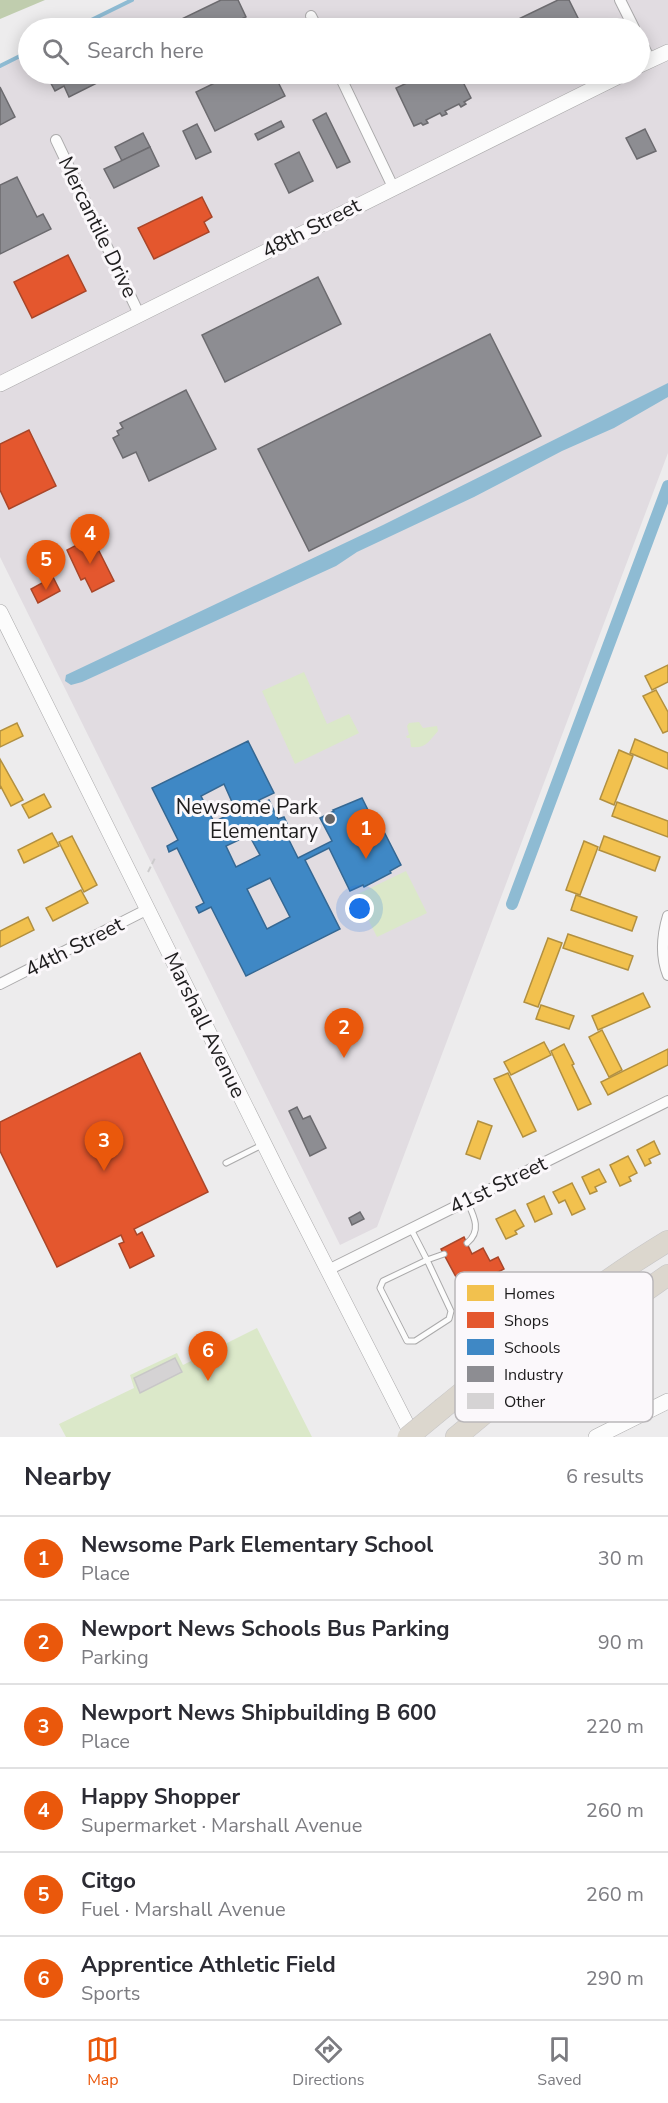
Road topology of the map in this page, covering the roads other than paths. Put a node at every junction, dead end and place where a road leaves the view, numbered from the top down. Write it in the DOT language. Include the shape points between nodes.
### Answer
graph roads {
  1 [pos="620,0"];
  2 [pos="629,18"];
  3 [pos="668,52"];
  4 [pos="650,61"];
  5 [pos="344,84"];
  6 [pos="603,84"];
  7 [pos="56,140"];
  8 [pos="393,187"];
  9 [pos="140,314"];
  10 [pos="0,384"];
  11 [pos="0,612"];
  12 [pos="148,909"];
  13 [pos="668,915"];
  14 [pos="668,975"];
  15 [pos="0,984"];
  16 [pos="668,1101"];
  17 [pos="264,1143"];
  18 [pos="226,1163"];
  19 [pos="467,1201"];
  20 [pos="411,1229"];
  21 [pos="668,1241"];
  22 [pos="467,1243"];
  23 [pos="444,1254"];
  24 [pos="427,1260"];
  25 [pos="328,1270"];
  26 [pos="622,1272"];
  27 [pos="668,1275"];
  28 [pos="653,1286"];
  29 [pos="455,1397"];
  30 [pos="668,1401"];
  31 [pos="653,1408"];
  32 [pos="475,1422"];
  33 [pos="626,1422"];
  34 [pos="408,1437"];
  35 [pos="413,1437"];
  36 [pos="457,1437"];
  37 [pos="596,1437"];
  1 -- 2 [label="street"];
  3 -- 4 [label="street"];
  5 -- 8 [label="street"];
  6 -- 8 [label="street, 48th Street"];
  7 -- 9 [label="street, Mercantile Drive"];
  8 -- 9 [label="street, 48th Street"];
  9 -- 10 [label="street, 48th Street"];
  11 -- 12 [label="street, Marshall Avenue"];
  12 -- 15 [label="street, 44th Street"];
  12 -- 17 [label="street, Marshall Avenue"];
  13 -- 14 [label="street" via="662,946"];
  16 -- 19 [label="street, 41st Street"];
  17 -- 18 [label="lane"];
  17 -- 25 [label="street, Marshall Avenue"];
  19 -- 20 [label="street, 41st Street"];
  19 -- 22 [label="lane" via="476,1227"];
  20 -- 24 [label="lane"];
  20 -- 25 [label="street, 41st Street"];
  21 -- 26 [label="highway, bridge"];
  23 -- 24 [label="lane"];
  24 -- 24 [label="lane" via="380,1284 411,1342 449,1319 451,1311"];
  25 -- 35 [label="street, Marshall Avenue"];
  27 -- 28 [label="highway"];
  29 -- 34 [label="highway, bridge"];
  30 -- 31 [label="street"];
  32 -- 36 [label="highway"];
  33 -- 37 [label="street"];
}
